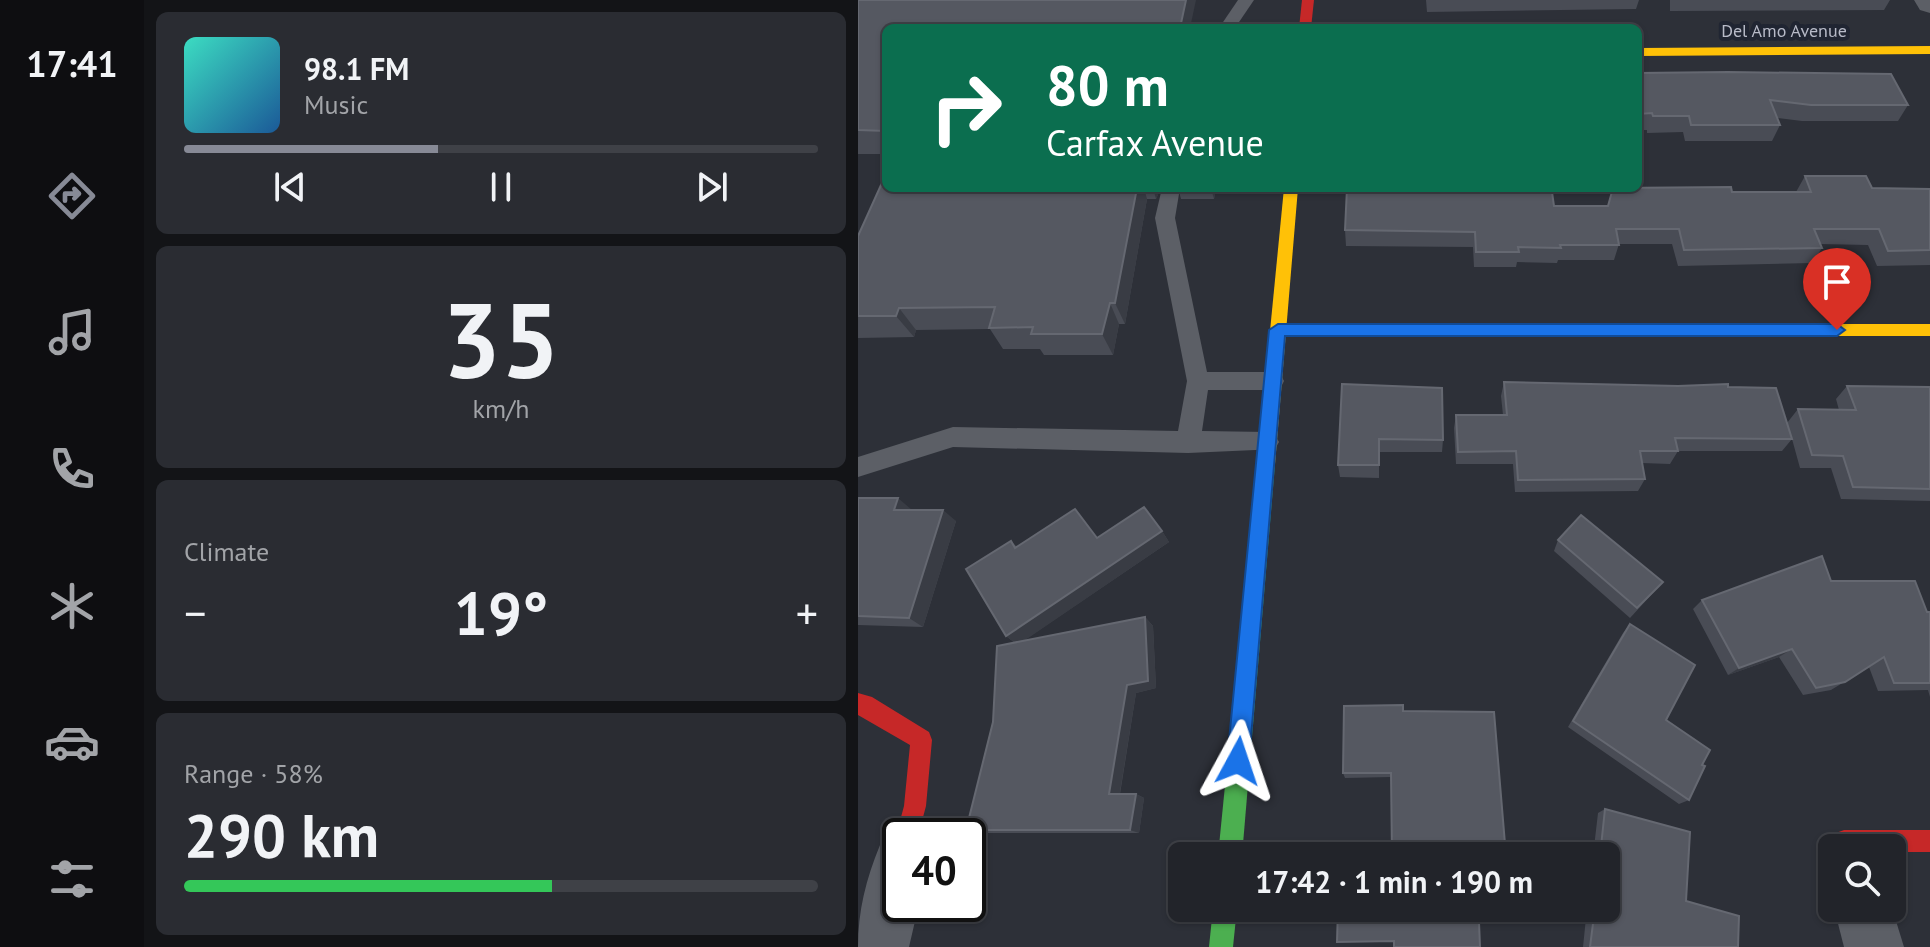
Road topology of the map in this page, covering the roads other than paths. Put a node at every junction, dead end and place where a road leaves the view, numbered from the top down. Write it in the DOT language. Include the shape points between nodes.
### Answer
graph roads {
  1 [pos="1246,0"];
  2 [pos="1308,0"];
  3 [pos="1230,24"];
  4 [pos="1305,24"];
  5 [pos="1930,50"];
  6 [pos="1642,52"];
  7 [pos="1170,192"];
  8 [pos="1291,192"];
  9 [pos="1278,330"];
  10 [pos="1930,330"];
  11 [pos="1198,381"];
  12 [pos="1273,381"];
  13 [pos="1267,442"];
  14 [pos="1188,443"];
  15 [pos="858,467"];
  16 [pos="858,704"];
  17 [pos="912,818"];
  18 [pos="1930,841"];
  19 [pos="1231,842"];
  20 [pos="1906,842"];
  21 [pos="885,922"];
  22 [pos="1224,922"];
  23 [pos="1867,922"];
  24 [pos="879,947"];
  25 [pos="1221,947"];
  26 [pos="1874,947"];
  1 -- 3 [label="lane"];
  2 -- 4 [label="street"];
  5 -- 6 [label="street, Del Amo Avenue"];
  7 -- 11 [label="lane" via="1165,218"];
  8 -- 9 [label="street"];
  9 -- 10 [label="street"];
  9 -- 12 [label="street"];
  11 -- 12 [label="lane"];
  11 -- 14 [label="lane"];
  12 -- 13 [label="street"];
  13 -- 14 [label="lane"];
  13 -- 19 [label="street"];
  14 -- 15 [label="lane" via="953,437"];
  16 -- 17 [label="street" via="921,740"];
  18 -- 20 [label="street"];
  21 -- 24 [label="street"];
  22 -- 25 [label="street"];
  23 -- 26 [label="street"];
}
